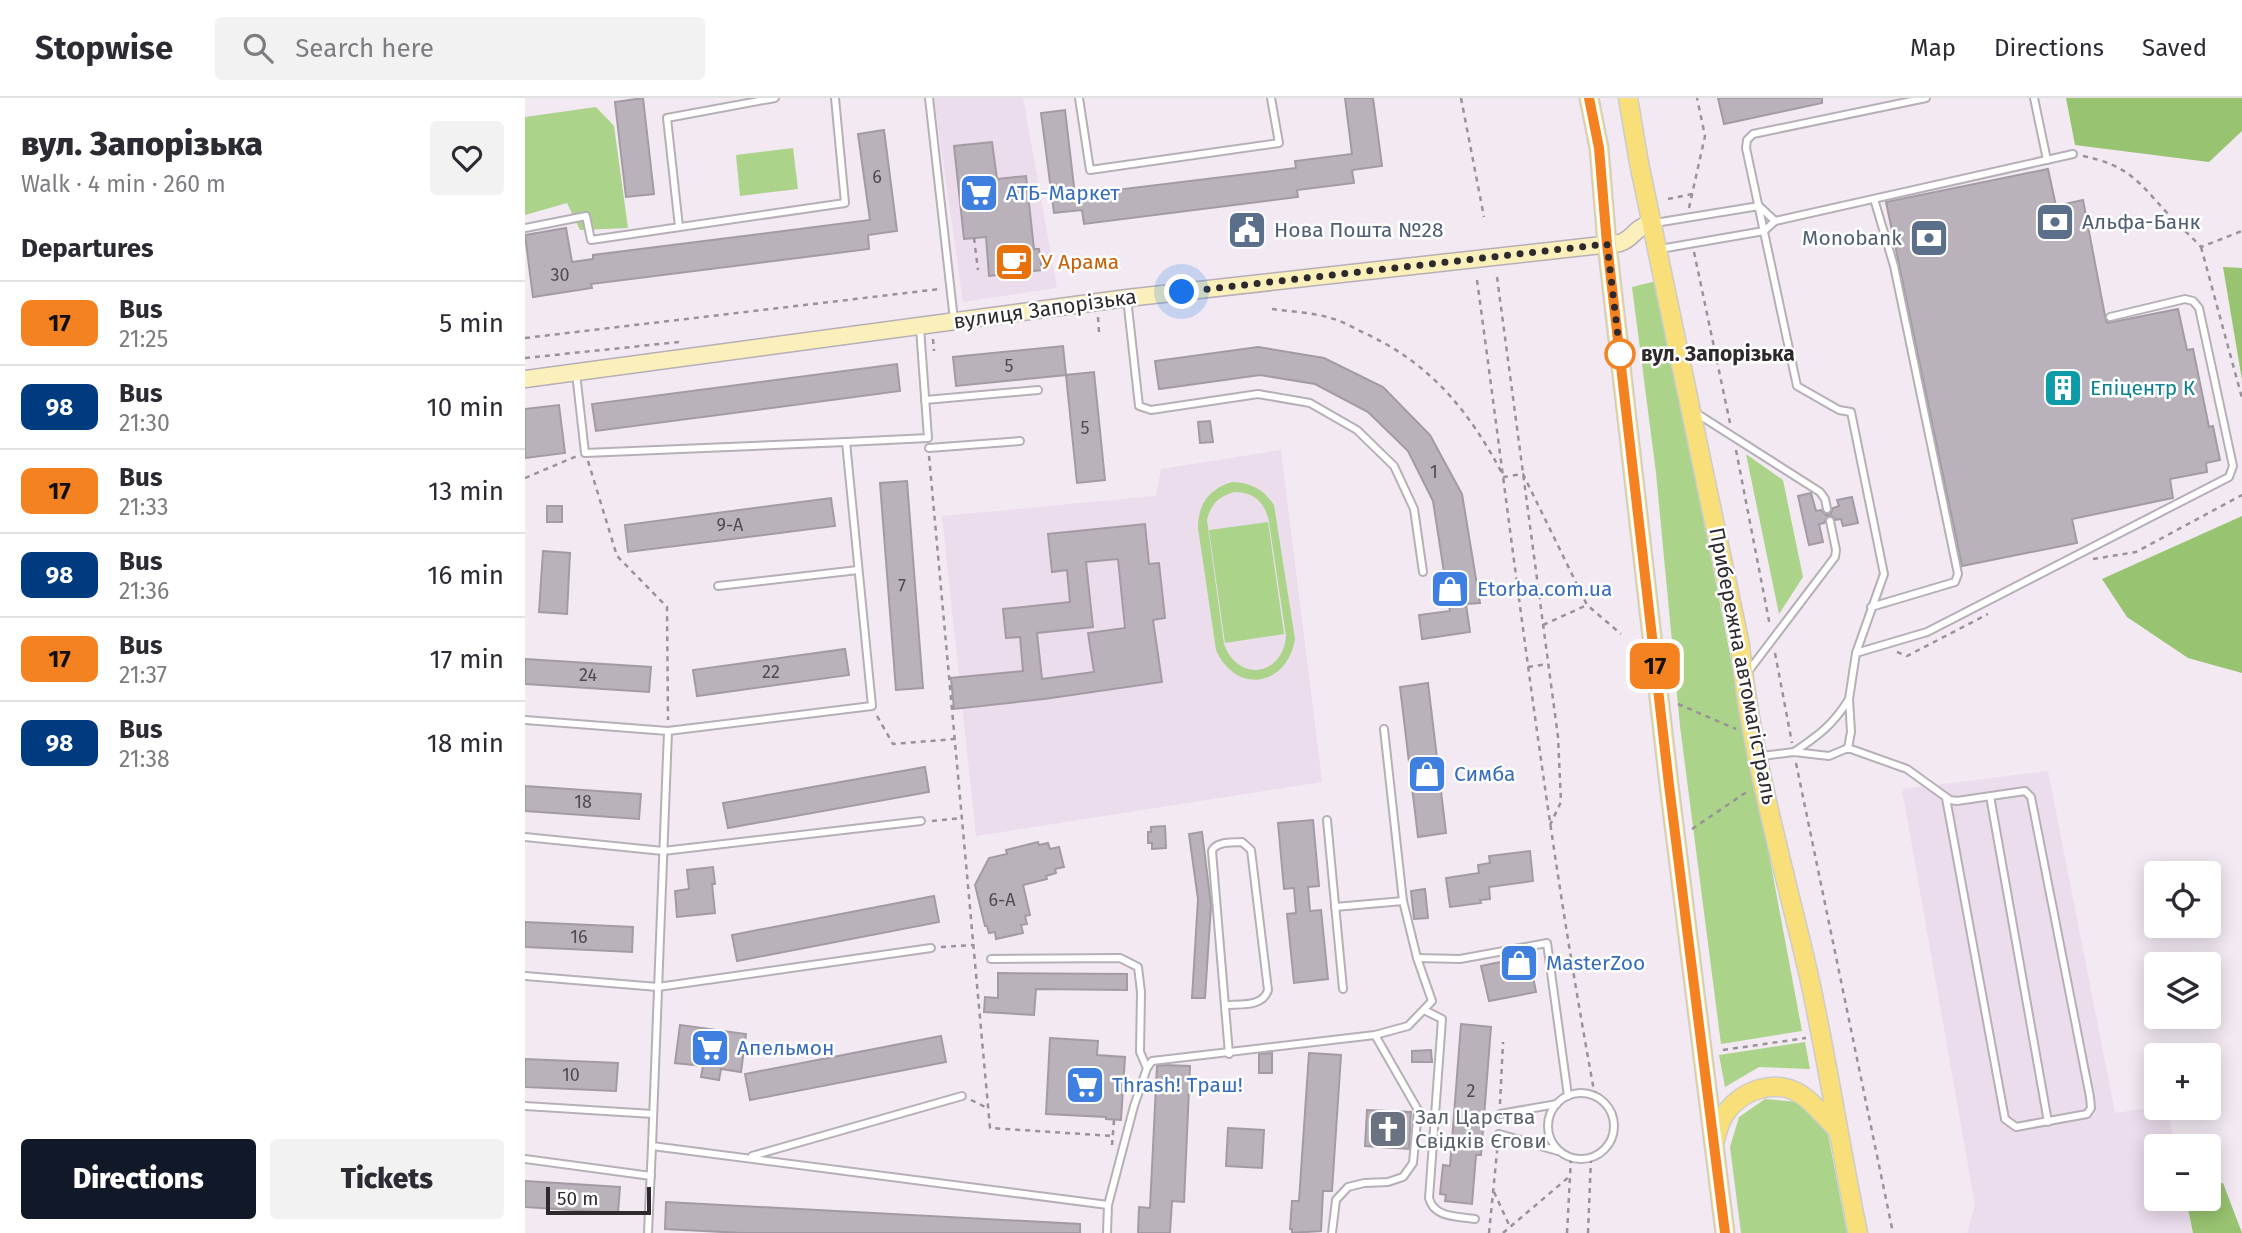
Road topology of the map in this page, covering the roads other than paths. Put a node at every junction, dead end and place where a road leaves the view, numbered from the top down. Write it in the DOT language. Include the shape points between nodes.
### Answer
graph roads {
  1 [pos="775,98"];
  2 [pos="835,98"];
  3 [pos="929,98"];
  4 [pos="1079,98"];
  5 [pos="1271,98"];
  6 [pos="1589,98"];
  7 [pos="1628,98"];
  8 [pos="1926,98"];
  9 [pos="2034,98"];
  10 [pos="2073,154"];
  11 [pos="2047,160"];
  12 [pos="1874,199"];
  13 [pos="1759,206"];
  14 [pos="1775,221"];
  15 [pos="1653,224"];
  16 [pos="679,227"];
  17 [pos="525,228"];
  18 [pos="1764,231"];
  19 [pos="1607,244"];
  20 [pos="1658,249"];
  21 [pos="1127,298"];
  22 [pos="2110,317"];
  23 [pos="954,322"];
  24 [pos="926,329"];
  25 [pos="576,373"];
  26 [pos="525,379"];
  27 [pos="1038,390"];
  28 [pos="925,400"];
  29 [pos="1692,411"];
  30 [pos="1020,441"];
  31 [pos="846,442"];
  32 [pos="929,449"];
  33 [pos="1828,509"];
  34 [pos="1830,521"];
  35 [pos="858,570"];
  36 [pos="1423,572"];
  37 [pos="718,586"];
  38 [pos="1871,607"];
  39 [pos="1856,653"];
  40 [pos="1744,677"];
  41 [pos="1849,699"];
  42 [pos="525,720"];
  43 [pos="1384,729"];
  44 [pos="668,731"];
  45 [pos="1848,748"];
  46 [pos="1794,752"];
  47 [pos="1759,757"];
  48 [pos="1990,796"];
  49 [pos="1946,798"];
  50 [pos="1327,820"];
  51 [pos="921,821"];
  52 [pos="525,837"];
  53 [pos="663,851"];
  54 [pos="1403,901"];
  55 [pos="1335,907"];
  56 [pos="931,948"];
  57 [pos="1417,958"];
  58 [pos="991,959"];
  59 [pos="525,976"];
  60 [pos="658,987"];
  61 [pos="1343,989"];
  62 [pos="1226,1005"];
  63 [pos="1424,1010"];
  64 [pos="1375,1035"];
  65 [pos="1229,1054"];
  66 [pos="1147,1068"];
  67 [pos="962,1096"];
  68 [pos="1568,1096"];
  69 [pos="1557,1104"];
  70 [pos="525,1105"];
  71 [pos="653,1114"];
  72 [pos="1500,1114"];
  73 [pos="2048,1122"];
  74 [pos="1837,1129"];
  75 [pos="1499,1135"];
  76 [pos="1714,1143"];
  77 [pos="652,1146"];
  78 [pos="1560,1152"];
  79 [pos="747,1158"];
  80 [pos="525,1160"];
  81 [pos="651,1176"];
  82 [pos="1108,1205"];
  83 [pos="1475,1219"];
  84 [pos="649,1233"];
  85 [pos="1107,1233"];
  86 [pos="1332,1233"];
  87 [pos="1723,1233"];
  88 [pos="1858,1233"];
  1 -- 16 [label="lane" via="667,118"];
  2 -- 16 [label="lane" via="845,203"];
  3 -- 23 [label="lane"];
  4 -- 5 [label="lane" via="1090,170 1279,143"];
  6 -- 19 [label="main road" via="1599,148"];
  7 -- 15 [label="main road, Прибережна автомагістраль"];
  8 -- 13 [label="lane" via="1753,134 1746,148"];
  9 -- 11 [label="lane"];
  10 -- 11 [label="lane"];
  11 -- 12 [label="lane"];
  12 -- 14 [label="lane"];
  12 -- 38 [label="lane" via="1893,266 1958,574 1955,582"];
  13 -- 14 [label="lane"];
  13 -- 15 [label="lane"];
  13 -- 18 [label="lane"];
  14 -- 18 [label="lane"];
  15 -- 19 [label="street" via="1637,228 1623,242"];
  15 -- 20 [label="main road, Прибережна автомагістраль"];
  16 -- 17 [label="lane" via="591,240 586,216"];
  18 -- 20 [label="lane"];
  18 -- 38 [label="lane" via="1797,386 1851,412 1884,574"];
  19 -- 21 [label="street, вулиця Запорізька"];
  19 -- 76 [label="main road"];
  20 -- 29 [label="main road, Прибережна автомагістраль"];
  21 -- 23 [label="street, вулиця Запорізька"];
  21 -- 36 [label="lane" via="1139,406 1151,410 1258,394 1310,403 1357,430 1394,466 1414,509"];
  22 -- 39 [label="lane" via="2185,299 2199,308 2233,466 2229,477 1927,632"];
  23 -- 24 [label="street, вулиця Запорізька"];
  24 -- 25 [label="street, вулиця Запорізька"];
  24 -- 28 [label="lane"];
  25 -- 26 [label="street, вулиця Запорізька"];
  25 -- 31 [label="lane" via="585,453"];
  27 -- 28 [label="lane"];
  28 -- 31 [label="lane" via="928,439"];
  29 -- 33 [label="lane" via="1820,492"];
  29 -- 40 [label="main road, Прибережна автомагістраль"];
  30 -- 32 [label="lane"];
  31 -- 35 [label="lane"];
  34 -- 40 [label="lane" via="1835,557"];
  35 -- 37 [label="lane"];
  35 -- 44 [label="lane" via="872,706"];
  38 -- 39 [label="lane"];
  39 -- 41 [label="lane"];
  40 -- 47 [label="main road, Прибережна автомагістраль"];
  41 -- 45 [label="lane"];
  41 -- 46 [label="lane" via="1836,720"];
  42 -- 44 [label="lane"];
  43 -- 54 [label="lane"];
  44 -- 53 [label="lane"];
  45 -- 46 [label="lane" via="1829,755"];
  45 -- 49 [label="lane" via="1907,769"];
  46 -- 47 [label="lane"];
  47 -- 74 [label="main road, Прибережна автомагістраль" via="1815,1003"];
  48 -- 49 [label="lane" via="1958,801"];
  48 -- 73 [label="lane"];
  48 -- 73 [label="lane" via="2025,791 2031,797 2090,1097 2087,1114"];
  49 -- 73 [label="lane" via="2005,1119 2016,1127"];
  50 -- 55 [label="lane"];
  51 -- 53 [label="lane"];
  52 -- 53 [label="lane"];
  53 -- 60 [label="lane"];
  54 -- 55 [label="lane"];
  54 -- 57 [label="lane"];
  55 -- 61 [label="lane"];
  56 -- 60 [label="lane"];
  57 -- 63 [label="lane" via="1431,1001"];
  57 -- 68 [label="lane" via="1460,958 1547,943"];
  58 -- 66 [label="lane" via="1120,958 1138,967 1140,1052"];
  59 -- 60 [label="lane"];
  60 -- 71 [label="lane"];
  62 -- 62 [label="lane" via="1212,851 1219,844 1242,842 1251,850 1268,990 1260,1002"];
  62 -- 65 [label="lane"];
  63 -- 64 [label="lane" via="1408,1026"];
  63 -- 83 [label="lane" via="1442,1020 1429,1198 1435,1211"];
  64 -- 65 [label="lane"];
  64 -- 86 [label="lane" via="1418,1110 1413,1163 1403,1177 1348,1187 1336,1200"];
  65 -- 66 [label="lane" via="1160,1059"];
  66 -- 82 [label="lane"];
  67 -- 79 [label="lane"];
  68 -- 69 [label="lane"];
  68 -- 78 [label="lane" via="1595,1096 1605,1104 1614,1124 1613,1135 1601,1153 1591,1158 1571,1158"];
  69 -- 72 [label="lane"];
  69 -- 78 [label="lane" via="1548,1129"];
  70 -- 71 [label="lane"];
  71 -- 77 [label="lane"];
  74 -- 76 [label="main road" via="1804,1096 1778,1086 1749,1092 1737,1100"];
  74 -- 88 [label="main road, Прибережна автомагістраль"];
  75 -- 78 [label="lane"];
  76 -- 87 [label="main road"];
  77 -- 79 [label="lane"];
  77 -- 81 [label="lane"];
  79 -- 82 [label="lane"];
  80 -- 81 [label="lane"];
  81 -- 84 [label="lane"];
  82 -- 85 [label="lane"];
}
